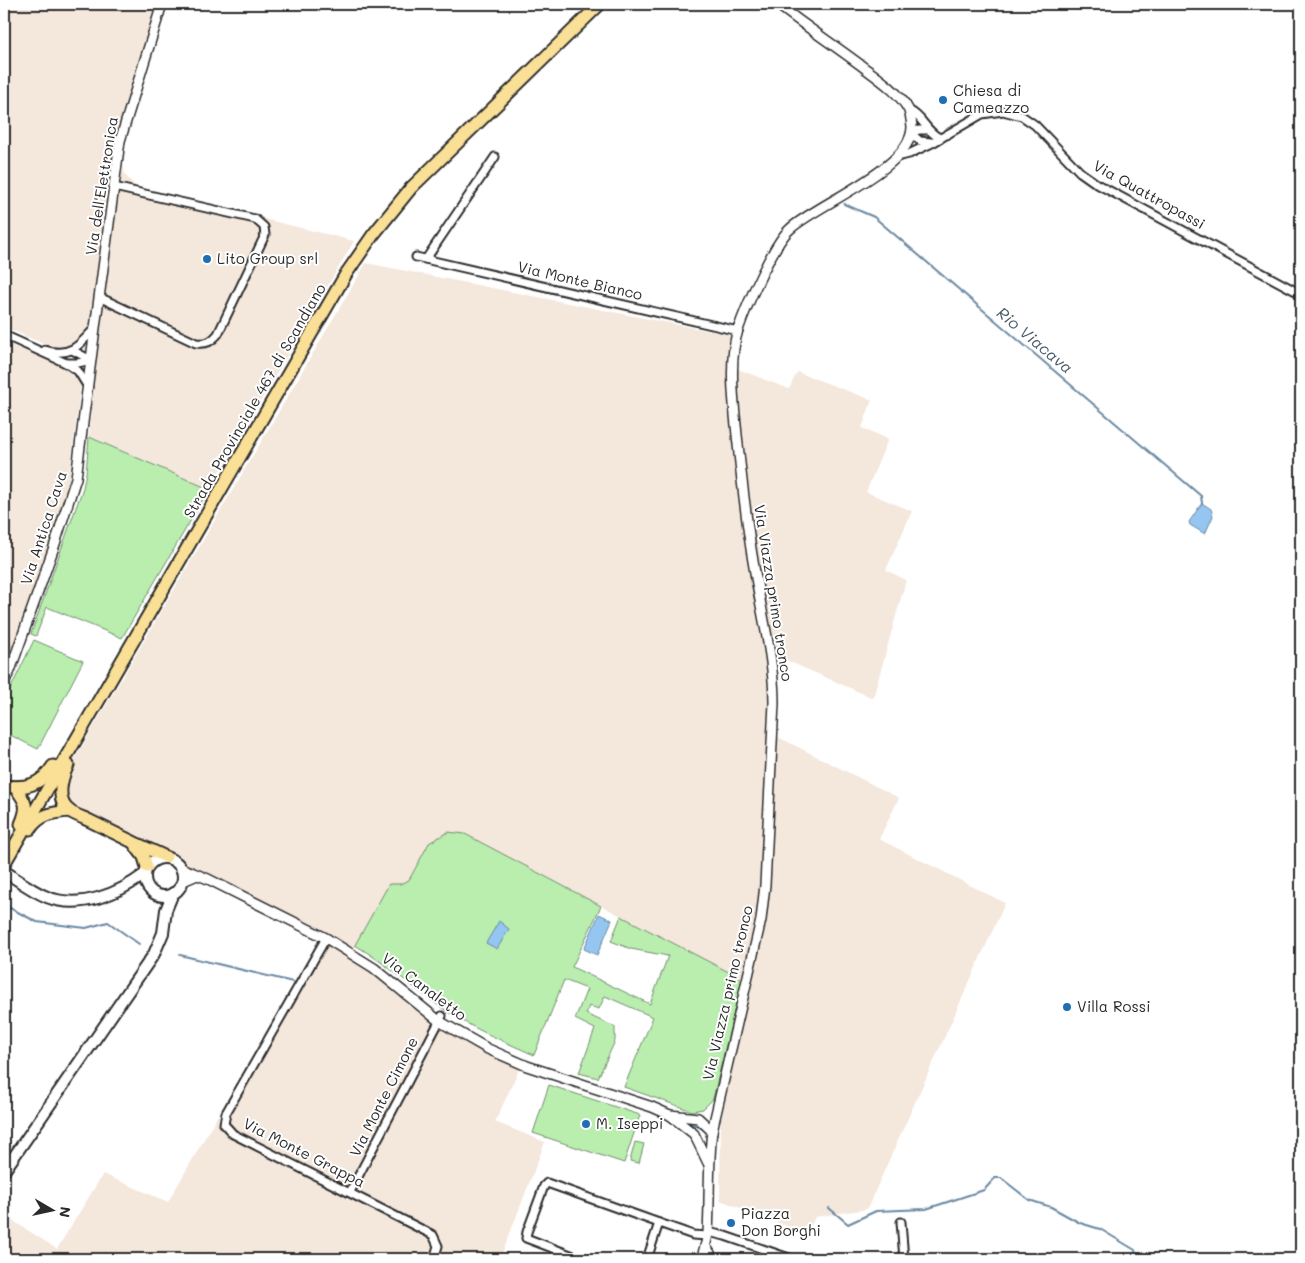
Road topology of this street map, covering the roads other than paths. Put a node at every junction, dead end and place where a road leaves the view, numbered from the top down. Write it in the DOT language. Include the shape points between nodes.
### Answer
graph roads {
  1 [pos="162,4"];
  2 [pos="600,4"];
  3 [pos="777,4"];
  4 [pos="910,111"];
  5 [pos="928,130"];
  6 [pos="912,133"];
  7 [pos="937,140"];
  8 [pos="495,157"];
  9 [pos="897,158"];
  10 [pos="114,187"];
  11 [pos="416,257"];
  12 [pos="426,259"];
  13 [pos="1301,294"];
  14 [pos="99,297"];
  15 [pos="94,328"];
  16 [pos="738,331"];
  17 [pos="4,335"];
  18 [pos="35,348"];
  19 [pos="72,350"];
  20 [pos="91,360"];
  21 [pos="66,363"];
  22 [pos="89,378"];
  23 [pos="88,387"];
  24 [pos="4,682"];
  25 [pos="94,710"];
  26 [pos="9,786"];
  27 [pos="69,811"];
  28 [pos="133,842"];
  29 [pos="166,857"];
  30 [pos="4,859"];
  31 [pos="4,864"];
  32 [pos="181,868"];
  33 [pos="146,870"];
  34 [pos="7,873"];
  35 [pos="197,875"];
  36 [pos="122,889"];
  37 [pos="177,890"];
  38 [pos="154,892"];
  39 [pos="166,910"];
  40 [pos="326,938"];
  41 [pos="441,1018"];
  42 [pos="718,1102"];
  43 [pos="670,1115"];
  44 [pos="698,1118"];
  45 [pos="712,1131"];
  46 [pos="694,1134"];
  47 [pos="710,1166"];
  48 [pos="4,1171"];
  49 [pos="350,1192"];
  50 [pos="901,1222"];
  51 [pos="660,1223"];
  52 [pos="707,1234"];
  53 [pos="706,1246"];
  54 [pos="434,1259"];
  55 [pos="581,1259"];
  56 [pos="647,1259"];
  57 [pos="702,1259"];
  58 [pos="710,1259"];
  59 [pos="792,1259"];
  60 [pos="904,1259"];
  1 -- 10 [label="street, Via dell'Elettronica" via="125,121"];
  2 -- 25 [label="main road, Strada Provinciale 467 di Scandiano" via="411,188 373,235 346,274"];
  3 -- 4 [label="street" via="879,79"];
  4 -- 5 [label="street"];
  4 -- 6 [label="street"];
  5 -- 6 [label="street"];
  5 -- 7 [label="street"];
  6 -- 7 [label="street" via="920,141"];
  6 -- 9 [label="street, Via Viazza primo tronco"];
  7 -- 9 [label="street, Via Quattropassi"];
  7 -- 13 [label="street, Via Quattropassi" via="982,114 1003,111 1022,116 1036,125 1080,172 1097,184"];
  8 -- 12 [label="street"];
  9 -- 16 [label="street, Via Viazza primo tronco" via="790,229 775,250"];
  10 -- 14 [label="street, Via dell'Elettronica"];
  10 -- 14 [label="street" via="255,219 264,227 265,235 218,334 205,344"];
  11 -- 12 [label="street, Via Monte Bianco"];
  12 -- 16 [label="street, Via Monte Bianco"];
  14 -- 15 [label="street, Via dell'Elettronica"];
  15 -- 19 [label="street"];
  15 -- 20 [label="street, Via dell'Elettronica"];
  16 -- 42 [label="street, Via Viazza primo tronco" via="734,357 735,416 755,576 774,679 774,703 761,920"];
  17 -- 18 [label="street"];
  18 -- 19 [label="street" via="54,353"];
  18 -- 21 [label="street"];
  19 -- 20 [label="street"];
  20 -- 21 [label="street"];
  20 -- 22 [label="street, Via dell'Elettronica"];
  21 -- 23 [label="street" via="78,371"];
  22 -- 23 [label="street, Via Antica Cava"];
  23 -- 24 [label="street, Via Antica Cava" via="73,491"];
  25 -- 26 [label="main road" via="47,776 35,784"];
  25 -- 27 [label="main road" via="65,770 60,789 62,801"];
  25 -- 31 [label="main road, Strada Provinciale 467 di Scandiano"];
  26 -- 30 [label="main road" via="24,800 26,812"];
  27 -- 28 [label="main road"];
  27 -- 34 [label="main road" via="48,814 36,820"];
  28 -- 29 [label="main road"];
  28 -- 33 [label="main road" via="144,857"];
  29 -- 32 [label="main road"];
  29 -- 33 [label="main road" via="155,859"];
  32 -- 35 [label="street, Via Canaletto"];
  32 -- 37 [label="main road" via="183,875"];
  33 -- 36 [label="main road"];
  33 -- 38 [label="main road" via="146,884"];
  34 -- 36 [label="main road" via="44,896 57,900 83,901"];
  35 -- 37 [label="street" via="183,881"];
  35 -- 40 [label="street, Via Canaletto"];
  36 -- 38 [label="main road"];
  37 -- 38 [label="main road" via="166,896"];
  37 -- 39 [label="main road"];
  38 -- 39 [label="main road"];
  39 -- 48 [label="main road" via="163,933 154,954"];
  40 -- 41 [label="street, Via Canaletto" via="374,968"];
  40 -- 49 [label="street, Via Monte Grappa" via="226,1113 224,1124 233,1134"];
  41 -- 43 [label="street, Via Canaletto" via="488,1049 527,1066"];
  41 -- 49 [label="street, Via Monte Cimone"];
  42 -- 44 [label="street" via="710,1112"];
  42 -- 45 [label="street, Via Viazza primo tronco"];
  43 -- 44 [label="street, Via Canaletto"];
  43 -- 46 [label="street, Via Canaletto"];
  44 -- 45 [label="street"];
  45 -- 46 [label="street"];
  45 -- 47 [label="street, Via Viazza primo tronco"];
  46 -- 47 [label="street, Via Canaletto"];
  47 -- 52 [label="street, Via Viazza primo tronco"];
  49 -- 54 [label="street, Via Monte Grappa" via="433,1235 438,1246"];
  50 -- 60 [label="street"];
  51 -- 52 [label="street" via="693,1235"];
  51 -- 55 [label="street" via="547,1183 526,1238"];
  51 -- 56 [label="street"];
  52 -- 53 [label="street, Via Viazza primo tronco"];
  52 -- 59 [label="street" via="726,1236"];
  53 -- 57 [label="street, Via Viazza primo tronco"];
  53 -- 58 [label="street, Via Viazza primo tronco"];
}
